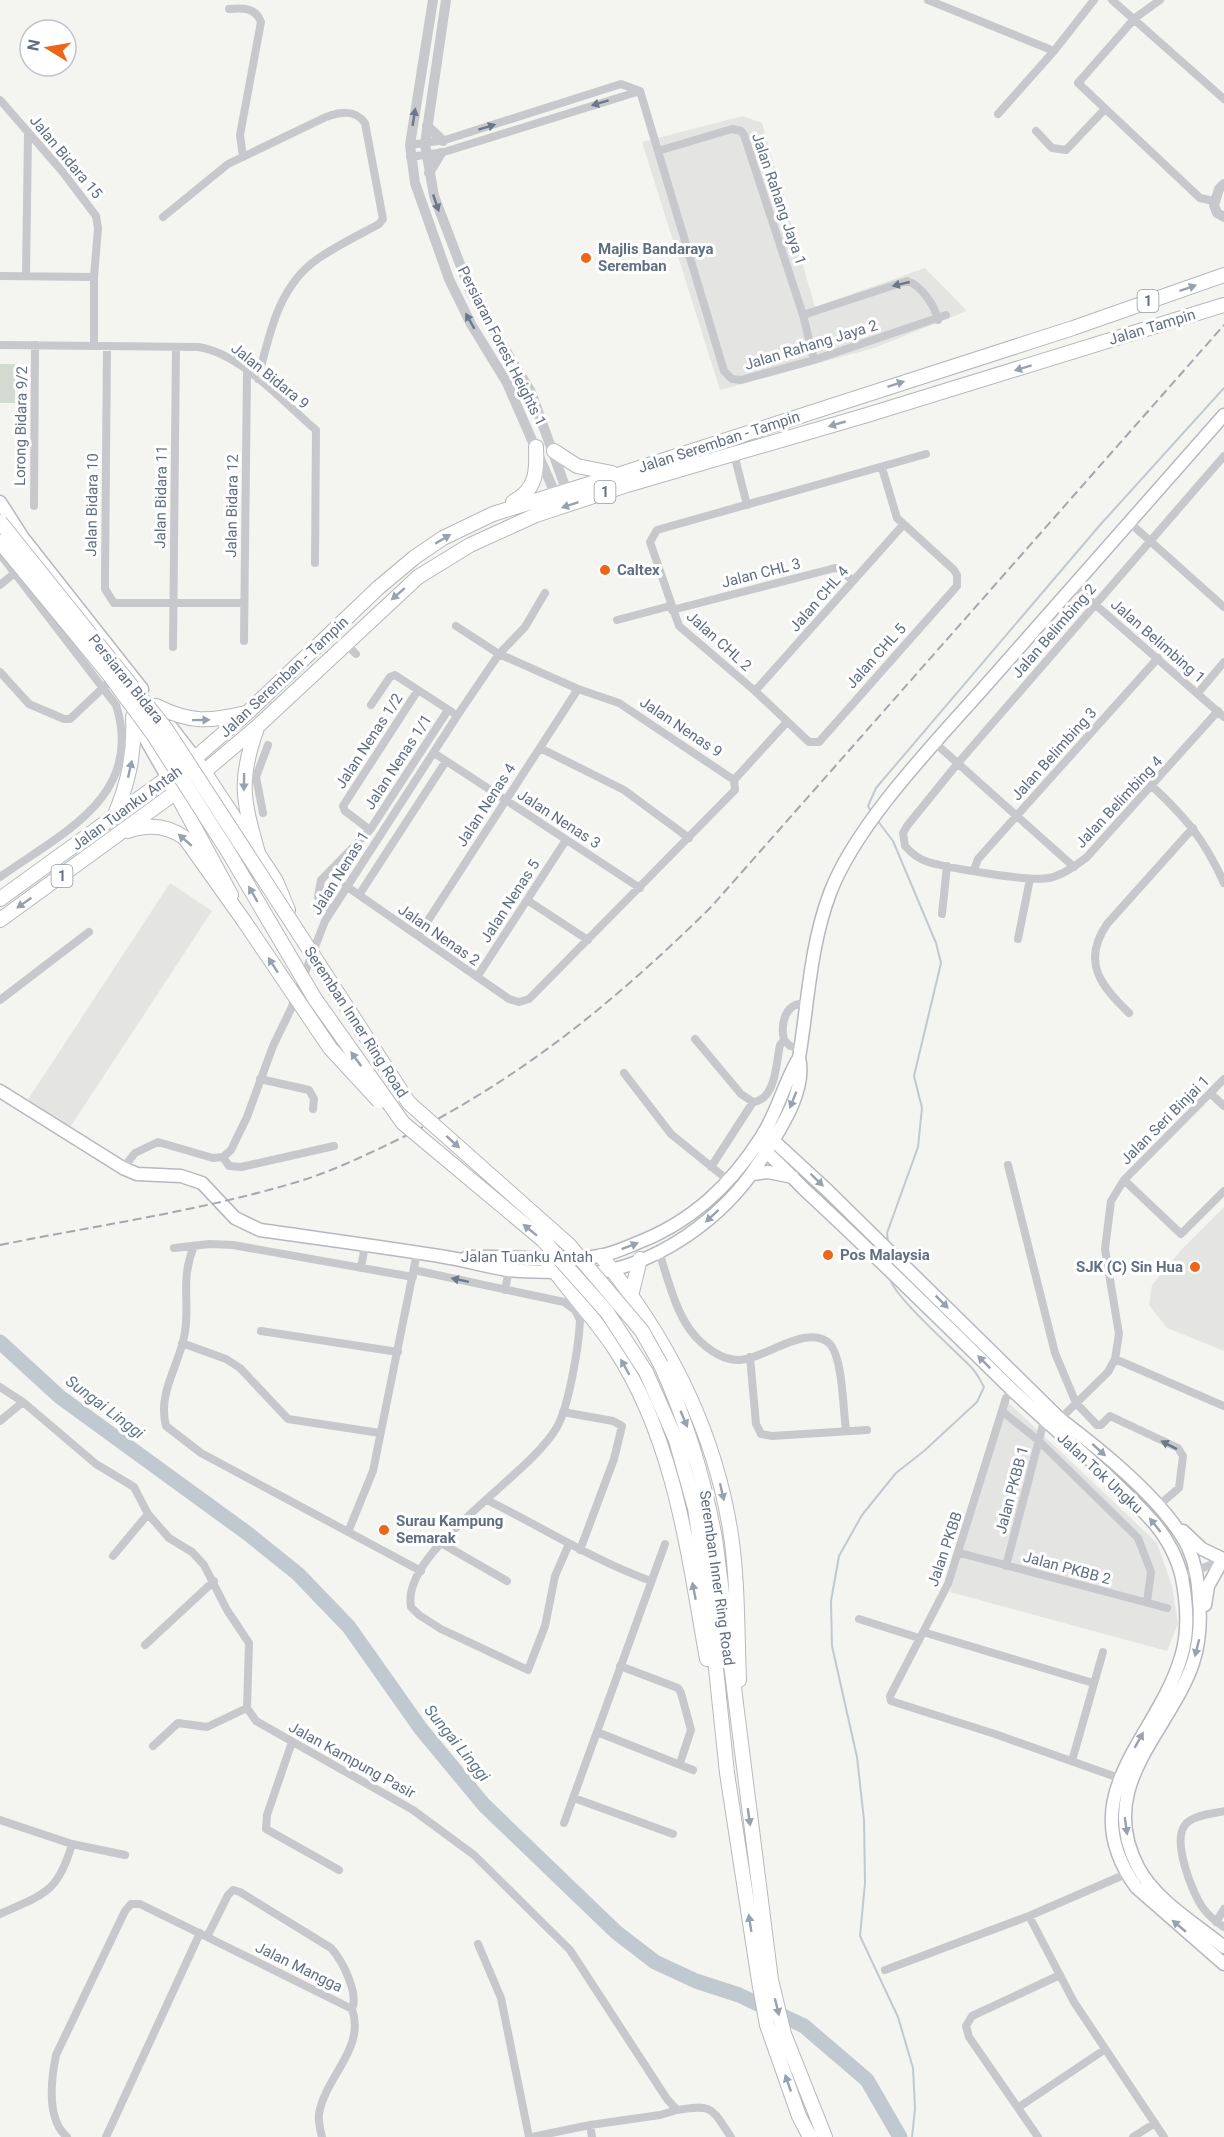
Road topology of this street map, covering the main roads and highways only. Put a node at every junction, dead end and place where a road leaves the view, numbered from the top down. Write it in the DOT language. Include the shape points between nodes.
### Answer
graph roads {
  1 [pos="1224,275"];
  2 [pos="1224,305"];
  3 [pos="1073,327"];
  4 [pos="1079,350"];
  5 [pos="1224,415"];
  6 [pos="536,447"];
  7 [pos="554,451"];
  8 [pos="621,474"];
  9 [pos="0,501"];
  10 [pos="493,514"];
  11 [pos="0,522"];
  12 [pos="0,542"];
  13 [pos="0,549"];
  14 [pos="156,706"];
  15 [pos="248,712"];
  16 [pos="133,717"];
  17 [pos="258,726"];
  18 [pos="175,731"];
  19 [pos="155,756"];
  20 [pos="195,758"];
  21 [pos="205,771"];
  22 [pos="168,778"];
  23 [pos="176,793"];
  24 [pos="230,810"];
  25 [pos="113,819"];
  26 [pos="123,832"];
  27 [pos="201,836"];
  28 [pos="240,844"];
  29 [pos="229,853"];
  30 [pos="258,853"];
  31 [pos="0,899"];
  32 [pos="0,920"];
  33 [pos="244,921"];
  34 [pos="296,929"];
  35 [pos="0,1091"];
  36 [pos="403,1123"];
  37 [pos="769,1136"];
  38 [pos="762,1148"];
  39 [pos="753,1174"];
  40 [pos="793,1177"];
  41 [pos="884,1255"];
  42 [pos="601,1256"];
  43 [pos="447,1257"];
  44 [pos="545,1258"];
  45 [pos="640,1259"];
  46 [pos="896,1266"];
  47 [pos="611,1269"];
  48 [pos="555,1272"];
  49 [pos="632,1297"];
  50 [pos="601,1331"];
  51 [pos="1174,1527"];
  52 [pos="1224,1559"];
  53 [pos="1201,1623"];
  54 [pos="727,1773"];
  55 [pos="744,1779"];
  56 [pos="1224,1947"];
  57 [pos="1224,1964"];
  58 [pos="765,1981"];
  59 [pos="810,2137"];
  60 [pos="825,2137"];
  3 -- 1 [label="main road, Jalan Tampin / 1, one-way"];
  2 -- 4 [label="main road, Jalan Tampin / 1"];
  8 -- 3 [label="main road, Jalan Seremban - Tampin / 1, one-way"];
  4 -- 17 [label="main road, Jalan Seremban - Tampin / 1, one-way" via="536,515 470,545 418,577 351,649"];
  5 -- 37 [label="main road, Jalan Tuanku Antah" via="935,743 850,855 830,893 816,942 798,1087"];
  6 -- 10 [label="main road" via="533,486 520,499"];
  7 -- 8 [label="main road" via="577,466"];
  8 -- 10 [label="main road, Jalan Seremban - Tampin / 1"];
  9 -- 14 [label="main road, Persiaran Bidara" via="23,538"];
  15 -- 10 [label="main road, Jalan Seremban - Tampin / 1, one-way" via="415,557 443,538"];
  11 -- 28 [label="main road, Persiaran Bidara, bridge" via="166,729"];
  12 -- 29 [label="main road, Persiaran Bidara, bridge" via="108,673"];
  13 -- 16 [label="main road, Persiaran Bidara"];
  14 -- 15 [label="main road, one-way" via="190,720"];
  14 -- 18 [label="main road, Persiaran Bidara"];
  15 -- 20 [label="main road, Jalan Seremban - Tampin / 1"];
  16 -- 19 [label="main road, Persiaran Bidara"];
  25 -- 16 [label="main road, one-way" via="131,768 135,744"];
  17 -- 21 [label="main road, Jalan Seremban - Tampin / 1"];
  17 -- 30 [label="main road, one-way" via="243,777 243,795"];
  18 -- 19 [label="main road" via="170,754 166,758"];
  18 -- 20 [label="main road, Persiaran Bidara"];
  19 -- 22 [label="main road, Persiaran Bidara"];
  20 -- 21 [label="main road"];
  20 -- 22 [label="main road, Jalan Tuanku Antah / 1"];
  21 -- 23 [label="main road, Jalan Tuanku Antah / 1"];
  21 -- 24 [label="main road"];
  22 -- 23 [label="main road"];
  22 -- 25 [label="main road, Jalan Tuanku Antah / 1"];
  23 -- 26 [label="main road, Jalan Tuanku Antah / 1"];
  23 -- 27 [label="main road"];
  24 -- 27 [label="main road" via="214,809 208,813"];
  24 -- 30 [label="main road"];
  25 -- 31 [label="main road, Jalan Tuanku Antah / 1"];
  26 -- 32 [label="main road, Jalan Tuanku Antah / 1, one-way"];
  33 -- 26 [label="main road, one-way" via="185,838 174,831 151,827"];
  27 -- 33 [label="main road"];
  28 -- 34 [label="main road, Seremban Inner Ring Road, bridge"];
  36 -- 29 [label="main road, Seremban Inner Ring Road, one-way, bridge" via="315,999"];
  30 -- 34 [label="main road, bridge" via="276,881"];
  36 -- 33 [label="main road, one-way, bridge" via="330,1048"];
  34 -- 55 [label="main road, Seremban Inner Ring Road, one-way, bridge" via="409,1103 569,1245 642,1331 661,1365 688,1426 703,1475 715,1538"];
  35 -- 43 [label="main road, Jalan Tuanku Antah" via="123,1168 137,1174 181,1176 202,1183 235,1218 260,1230"];
  54 -- 36 [label="main road, Seremban Inner Ring Road, one-way, bridge" via="695,1508 676,1440 646,1372 607,1312 543,1240"];
  37 -- 38 [label="main road, Jalan Tuanku Antah"];
  37 -- 41 [label="main road, one-way"];
  38 -- 39 [label="main road, Jalan Tuanku Antah"];
  38 -- 40 [label="main road"];
  42 -- 38 [label="main road, Jalan Tuanku Antah, one-way" via="675,1227 701,1208"];
  39 -- 40 [label="main road" via="768,1172"];
  39 -- 45 [label="main road, Jalan Tuanku Antah, one-way" via="697,1230"];
  40 -- 41 [label="main road"];
  41 -- 46 [label="main road"];
  42 -- 44 [label="main road, Jalan Tuanku Antah"];
  42 -- 47 [label="main road"];
  43 -- 44 [label="main road, Jalan Tuanku Antah"];
  43 -- 48 [label="main road, Jalan Tuanku Antah" via="509,1270"];
  44 -- 48 [label="main road"];
  45 -- 47 [label="main road, Jalan Tuanku Antah"];
  45 -- 49 [label="main road"];
  46 -- 51 [label="main road, Jalan Tok Ungku, one-way" via="1060,1419 1089,1441 1158,1506"];
  57 -- 46 [label="main road, Jalan Tok Ungku, one-way" via="1154,1904 1126,1874 1113,1822 1119,1778 1180,1660 1187,1622 1182,1577 1168,1543 1119,1487 1010,1395"];
  47 -- 48 [label="main road, Jalan Tuanku Antah" via="584,1275"];
  47 -- 49 [label="main road"];
  48 -- 50 [label="main road"];
  49 -- 50 [label="main road" via="619,1293 608,1298 599,1309"];
  49 -- 55 [label="main road, one-way" via="657,1331 692,1398 722,1491 730,1531"];
  54 -- 50 [label="main road, one-way" via="672,1479 650,1414"];
  51 -- 52 [label="main road" via="1202,1549"];
  51 -- 53 [label="main road, Jalan Tok Ungku" via="1197,1569"];
  52 -- 53 [label="main road" via="1209,1586"];
  53 -- 56 [label="main road, Jalan Tok Ungku, one-way" via="1193,1664 1130,1781 1125,1824 1131,1853 1148,1882"];
  58 -- 54 [label="main road, Seremban Inner Ring Road, one-way"];
  55 -- 58 [label="main road, Seremban Inner Ring Road, one-way"];
  59 -- 58 [label="main road, Seremban Inner Ring Road, one-way" via="767,2025"];
  58 -- 60 [label="main road, Seremban Inner Ring Road, one-way"];
}
